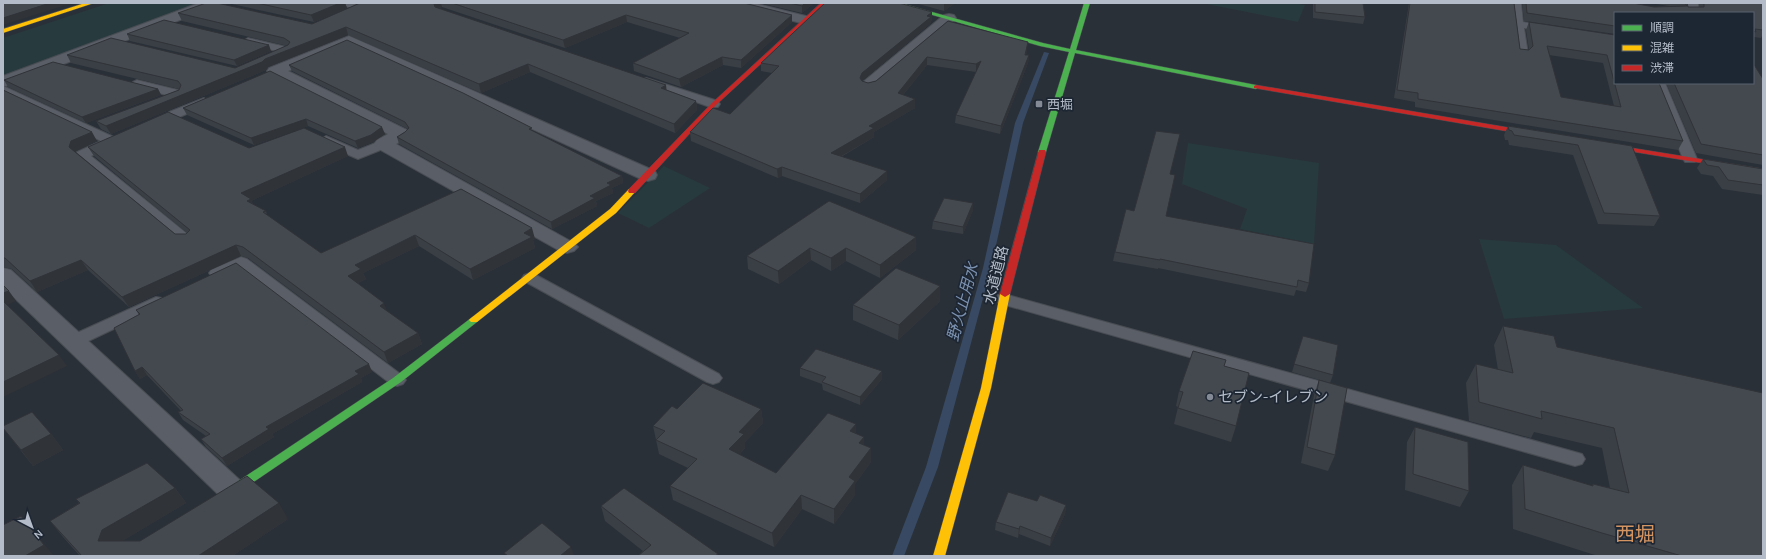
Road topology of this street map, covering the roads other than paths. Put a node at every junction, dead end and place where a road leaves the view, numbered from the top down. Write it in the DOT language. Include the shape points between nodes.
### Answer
graph roads {
  1 [pos="91,3"];
  2 [pos="342,3"];
  3 [pos="738,3"];
  4 [pos="824,3"];
  5 [pos="894,3"];
  6 [pos="1087,3"];
  7 [pos="1516,3"];
  8 [pos="216,4"];
  9 [pos="342,16"];
  10 [pos="949,18"];
  11 [pos="805,20"];
  12 [pos="163,21"];
  13 [pos="1519,24"];
  14 [pos="186,27"];
  15 [pos="1556,30"];
  16 [pos="3,31"];
  17 [pos="240,39"];
  18 [pos="113,41"];
  19 [pos="128,45"];
  20 [pos="1072,51"];
  21 [pos="1522,54"];
  22 [pos="54,63"];
  23 [pos="78,69"];
  24 [pos="267,69"];
  25 [pos="639,78"];
  26 [pos="124,80"];
  27 [pos="3,82"];
  28 [pos="1659,84"];
  29 [pos="869,85"];
  30 [pos="3,90"];
  31 [pos="212,98"];
  32 [pos="157,102"];
  33 [pos="714,104"];
  34 [pos="173,115"];
  35 [pos="159,121"];
  36 [pos="186,122"];
  37 [pos="100,124"];
  38 [pos="86,129"];
  39 [pos="316,135"];
  40 [pos="125,136"];
  41 [pos="1548,136"];
  42 [pos="112,141"];
  43 [pos="1595,143"];
  44 [pos="383,144"];
  45 [pos="1690,159"];
  46 [pos="1763,171"];
  47 [pos="648,175"];
  48 [pos="186,240"];
  49 [pos="567,247"];
  50 [pos="3,275"];
  51 [pos="206,278"];
  52 [pos="530,278"];
  53 [pos="171,295"];
  54 [pos="1004,298"];
  55 [pos="74,341"];
  56 [pos="713,378"];
  57 [pos="397,380"];
  58 [pos="1575,459"];
  59 [pos="226,495"];
  60 [pos="939,556"];
  1 -- 16 [label="street"];
  2 -- 9 [label="lane" via="363,7"];
  3 -- 11 [label="street"];
  4 -- 11 [label="street"];
  5 -- 10 [label="street"];
  6 -- 20 [label="street, 水道道路"];
  7 -- 13 [label="lane"];
  8 -- 12 [label="street"];
  10 -- 20 [label="street"];
  10 -- 29 [label="street"];
  11 -- 33 [label="street"];
  12 -- 14 [label="lane"];
  12 -- 18 [label="street"];
  13 -- 15 [label="lane"];
  13 -- 21 [label="lane"];
  17 -- 24 [label="lane" via="287,50"];
  18 -- 19 [label="lane"];
  18 -- 22 [label="street"];
  20 -- 41 [label="street" via="1288,93"];
  20 -- 54 [label="street, 水道道路" via="1050,123"];
  22 -- 23 [label="lane"];
  22 -- 27 [label="street"];
  24 -- 44 [label="street" via="401,134"];
  24 -- 47 [label="street" via="349,40"];
  25 -- 33 [label="lane"];
  26 -- 32 [label="lane" via="178,94"];
  28 -- 45 [label="lane"];
  30 -- 38 [label="lane"];
  31 -- 34 [label="lane"];
  33 -- 47 [label="street"];
  34 -- 35 [label="lane"];
  34 -- 36 [label="lane"];
  37 -- 38 [label="lane"];
  38 -- 42 [label="lane"];
  39 -- 44 [label="lane" via="358,155"];
  40 -- 42 [label="lane"];
  42 -- 48 [label="lane" via="82,155"];
  43 -- 45 [label="street"];
  44 -- 49 [label="street"];
  45 -- 46 [label="street"];
  47 -- 49 [label="street" via="613,211"];
  49 -- 52 [label="street"];
  50 -- 55 [label="street"];
  51 -- 57 [label="lane" via="241,262"];
  52 -- 56 [label="lane"];
  52 -- 57 [label="street"];
  53 -- 55 [label="lane"];
  54 -- 58 [label="lane"];
  54 -- 60 [label="street, 水道道路" via="986,388"];
  55 -- 59 [label="street"];
  57 -- 59 [label="street"];
}
